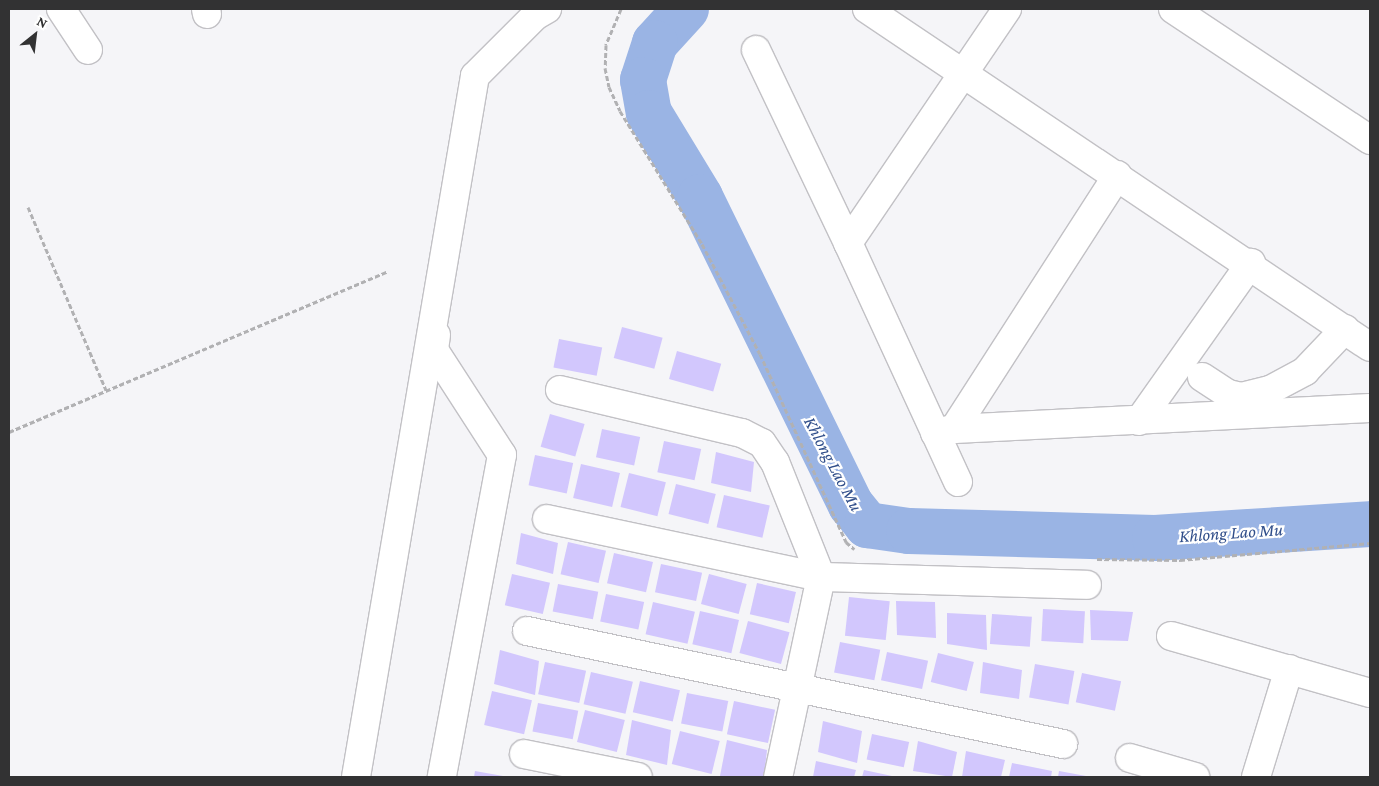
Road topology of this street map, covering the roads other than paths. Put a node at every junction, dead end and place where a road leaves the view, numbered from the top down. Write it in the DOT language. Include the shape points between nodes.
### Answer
graph roads {
  1 [pos="61,9"];
  2 [pos="867,9"];
  3 [pos="1007,9"];
  4 [pos="1173,9"];
  5 [pos="537,11"];
  6 [pos="88,50"];
  7 [pos="756,50"];
  8 [pos="964,72"];
  9 [pos="1370,140"];
  10 [pos="1118,175"];
  11 [pos="848,243"];
  12 [pos="1251,264"];
  13 [pos="1345,329"];
  14 [pos="1370,347"];
  15 [pos="1202,377"];
  16 [pos="560,390"];
  17 [pos="1370,408"];
  18 [pos="1139,421"];
  19 [pos="944,431"];
  20 [pos="958,482"];
  21 [pos="547,519"];
  22 [pos="821,577"];
  23 [pos="1087,585"];
  24 [pos="527,631"];
  25 [pos="1171,636"];
  26 [pos="1289,669"];
  27 [pos="797,687"];
  28 [pos="1370,692"];
  29 [pos="1063,744"];
  30 [pos="524,754"];
  31 [pos="1130,758"];
  32 [pos="356,777"];
  33 [pos="442,777"];
  34 [pos="638,777"];
  35 [pos="778,777"];
  36 [pos="1195,777"];
  37 [pos="1256,777"];
  1 -- 6 [label="street"];
  2 -- 8 [label="street"];
  3 -- 8 [label="street"];
  4 -- 9 [label="street"];
  5 -- 32 [label="street" via="475,76"];
  5 -- 33 [label="street" via="486,76 434,350 502,455"];
  7 -- 11 [label="street"];
  8 -- 10 [label="street"];
  8 -- 11 [label="street"];
  10 -- 12 [label="street"];
  10 -- 19 [label="street"];
  11 -- 19 [label="street"];
  12 -- 13 [label="street"];
  12 -- 18 [label="street"];
  13 -- 14 [label="street"];
  13 -- 15 [label="street" via="1305,371 1270,390 1241,397 1228,394"];
  16 -- 22 [label="street" via="742,433 762,443 775,462"];
  17 -- 18 [label="street"];
  18 -- 19 [label="street"];
  19 -- 20 [label="street"];
  21 -- 22 [label="street"];
  22 -- 23 [label="street"];
  22 -- 27 [label="street"];
  24 -- 27 [label="street"];
  25 -- 26 [label="street"];
  26 -- 28 [label="street"];
  26 -- 37 [label="street"];
  27 -- 29 [label="street"];
  27 -- 35 [label="street"];
  30 -- 34 [label="street"];
  31 -- 36 [label="street"];
}
